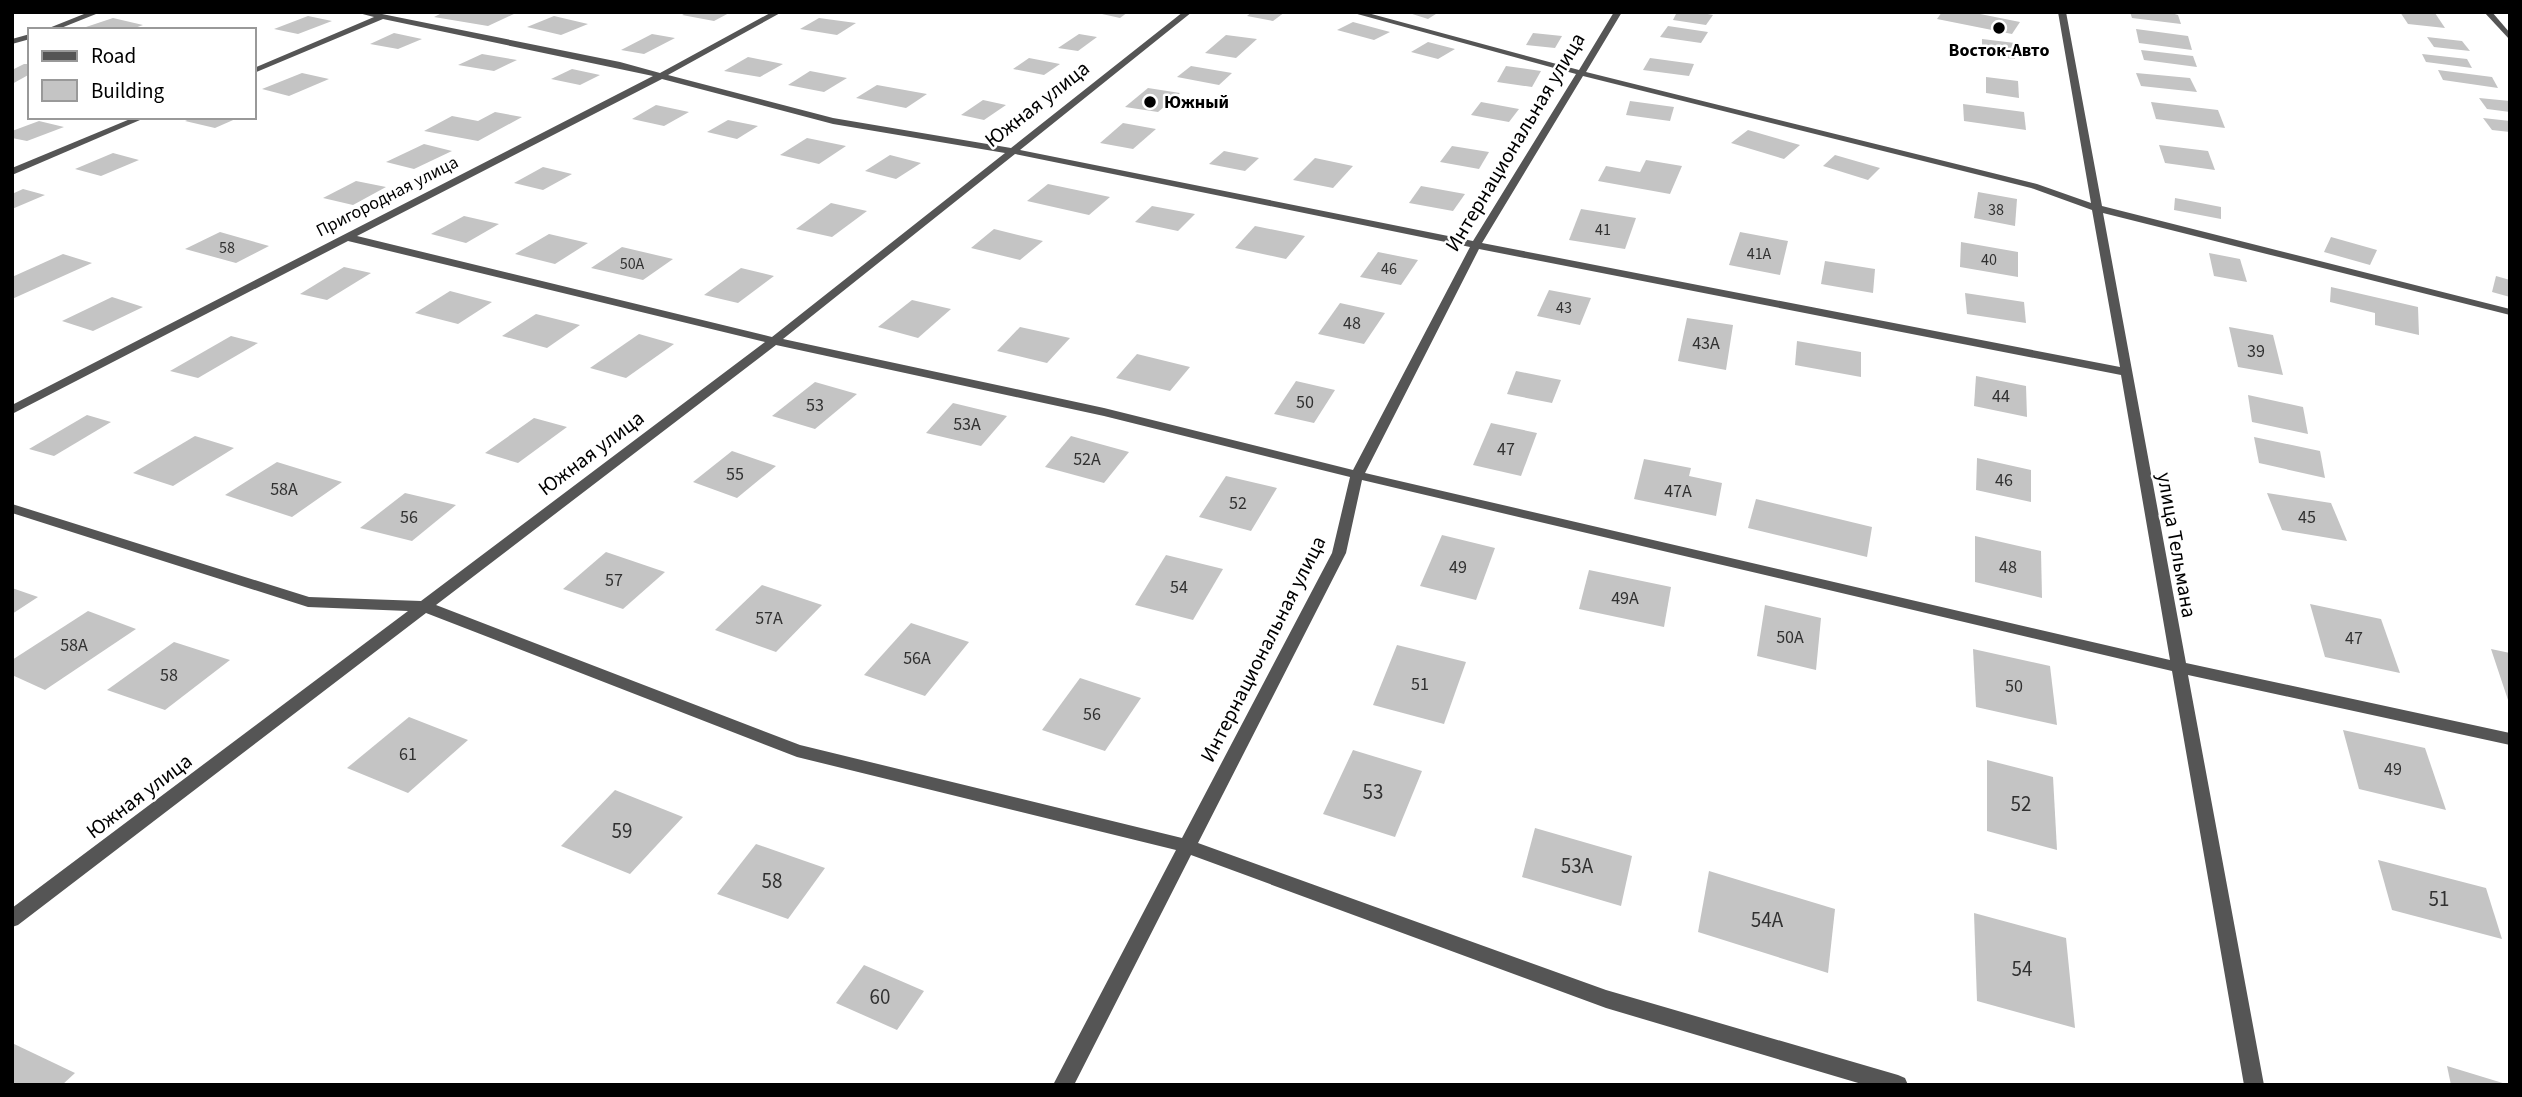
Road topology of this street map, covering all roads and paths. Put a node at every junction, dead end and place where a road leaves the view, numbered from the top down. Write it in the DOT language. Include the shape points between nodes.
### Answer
graph roads {
  1 [pos="97,12"];
  2 [pos="359,12"];
  3 [pos="392,12"];
  4 [pos="778,12"];
  5 [pos="1188,12"];
  6 [pos="1354,12"];
  7 [pos="1618,12"];
  8 [pos="2062,12"];
  9 [pos="2488,12"];
  10 [pos="381,17"];
  11 [pos="53,28"];
  12 [pos="2510,38"];
  13 [pos="256,70"];
  14 [pos="1581,73"];
  15 [pos="662,75"];
  16 [pos="138,119"];
  17 [pos="1012,151"];
  18 [pos="12,173"];
  19 [pos="2097,208"];
  20 [pos="346,237"];
  21 [pos="1476,245"];
  22 [pos="2510,312"];
  23 [pos="774,341"];
  24 [pos="2126,372"];
  25 [pos="12,410"];
  26 [pos="1357,475"];
  27 [pos="12,508"];
  28 [pos="423,606"];
  29 [pos="2177,667"];
  30 [pos="2510,739"];
  31 [pos="1187,846"];
  32 [pos="12,919"];
  33 [pos="1063,1085"];
  34 [pos="1898,1085"];
  35 [pos="2254,1085"];
  1 -- 11 [label="street"];
  2 -- 10 [label="street"];
  3 -- 10 [label="street"];
  4 -- 15 [label="street, Пригородная улица"];
  5 -- 17 [label="street, Южная улица"];
  6 -- 14 [label="street"];
  7 -- 14 [label="street, Интернациональная улица"];
  8 -- 19 [label="street, улица Тельмана"];
  9 -- 12 [label="street"];
  10 -- 13 [label="street"];
  10 -- 15 [label="street"];
  14 -- 19 [label="street" via="2034,186"];
  14 -- 21 [label="street, Интернациональная улица"];
  15 -- 17 [label="street" via="833,121"];
  15 -- 20 [label="street, Пригородная улица"];
  16 -- 18 [label="street"];
  17 -- 21 [label="street"];
  17 -- 23 [label="street, Южная улица"];
  19 -- 22 [label="street"];
  19 -- 24 [label="street, улица Тельмана"];
  20 -- 23 [label="street"];
  20 -- 25 [label="street, Пригородная улица"];
  21 -- 24 [label="street"];
  21 -- 26 [label="street, Интернациональная улица"];
  23 -- 26 [label="street" via="1104,412"];
  23 -- 28 [label="street, Южная улица"];
  24 -- 29 [label="street, улица Тельмана"];
  26 -- 29 [label="street"];
  26 -- 31 [label="street, Интернациональная улица" via="1339,553"];
  27 -- 28 [label="street" via="307,602"];
  28 -- 31 [label="street" via="797,751"];
  28 -- 32 [label="street, Южная улица"];
  29 -- 30 [label="street"];
  29 -- 35 [label="street, улица Тельмана"];
  31 -- 33 [label="street, Интернациональная улица"];
  31 -- 34 [label="street" via="1606,999"];
}
